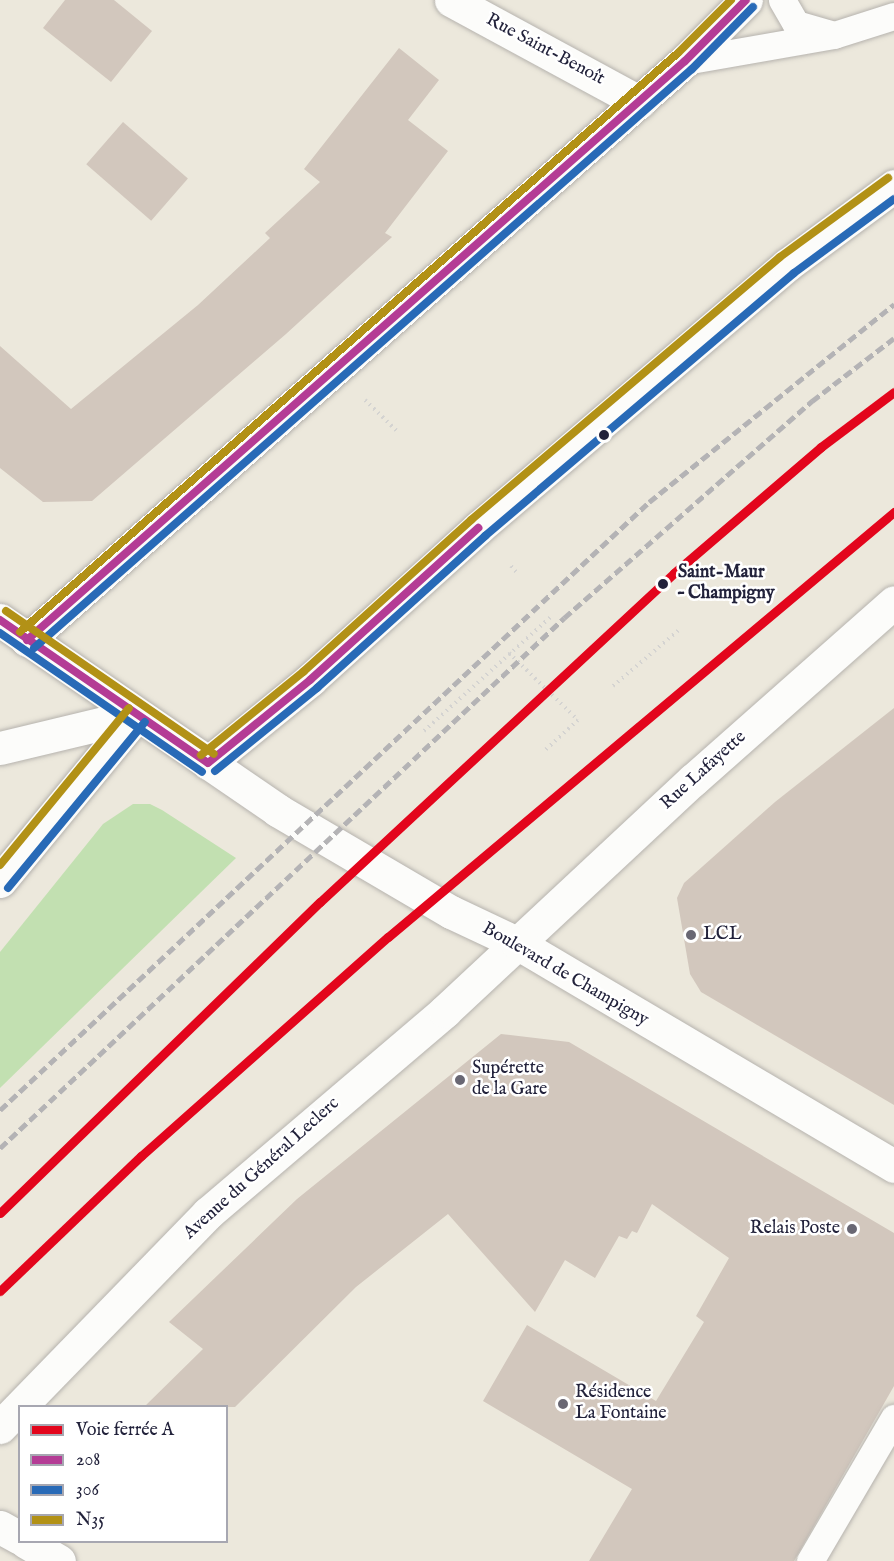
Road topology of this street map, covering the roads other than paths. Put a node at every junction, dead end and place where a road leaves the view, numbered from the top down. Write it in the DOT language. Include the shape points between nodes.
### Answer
graph roads {
  1 [pos="451,0"];
  2 [pos="746,0"];
  3 [pos="782,0"];
  4 [pos="894,15"];
  5 [pos="834,35"];
  6 [pos="685,61"];
  7 [pos="639,102"];
  8 [pos="894,186"];
  9 [pos="894,602"];
  10 [pos="0,620"];
  11 [pos="27,640"];
  12 [pos="137,715"];
  13 [pos="0,748"];
  14 [pos="208,763"];
  15 [pos="0,881"];
  16 [pos="517,943"];
  17 [pos="894,1166"];
  18 [pos="21,1405"];
  19 [pos="18,1408"];
  20 [pos="894,1418"];
  21 [pos="0,1426"];
  22 [pos="0,1527"];
  23 [pos="18,1537"];
  24 [pos="28,1543"];
  25 [pos="59,1561"];
  26 [pos="810,1561"];
  1 -- 7 [label="street, Rue Saint-Benoît"];
  2 -- 6 [label="street"];
  3 -- 5 [label="lane" via="796,24"];
  4 -- 5 [label="lane"];
  5 -- 6 [label="lane"];
  6 -- 7 [label="street"];
  7 -- 11 [label="street"];
  8 -- 14 [label="street" via="787,265 478,528 310,680"];
  9 -- 16 [label="street, Rue Lafayette"];
  10 -- 11 [label="street, Boulevard de Champigny"];
  11 -- 12 [label="street, Boulevard de Champigny"];
  12 -- 13 [label="street"];
  12 -- 14 [label="street, Boulevard de Champigny"];
  12 -- 15 [label="street"];
  14 -- 16 [label="street, Boulevard de Champigny" via="277,810 393,878"];
  16 -- 17 [label="street, Boulevard de Champigny"];
  16 -- 18 [label="street, Avenue du Général Leclerc" via="445,1011 208,1213"];
  19 -- 21 [label="street, Avenue du Général Leclerc"];
  20 -- 26 [label="lane"];
  22 -- 23 [label="street"];
  24 -- 25 [label="street"];
}
